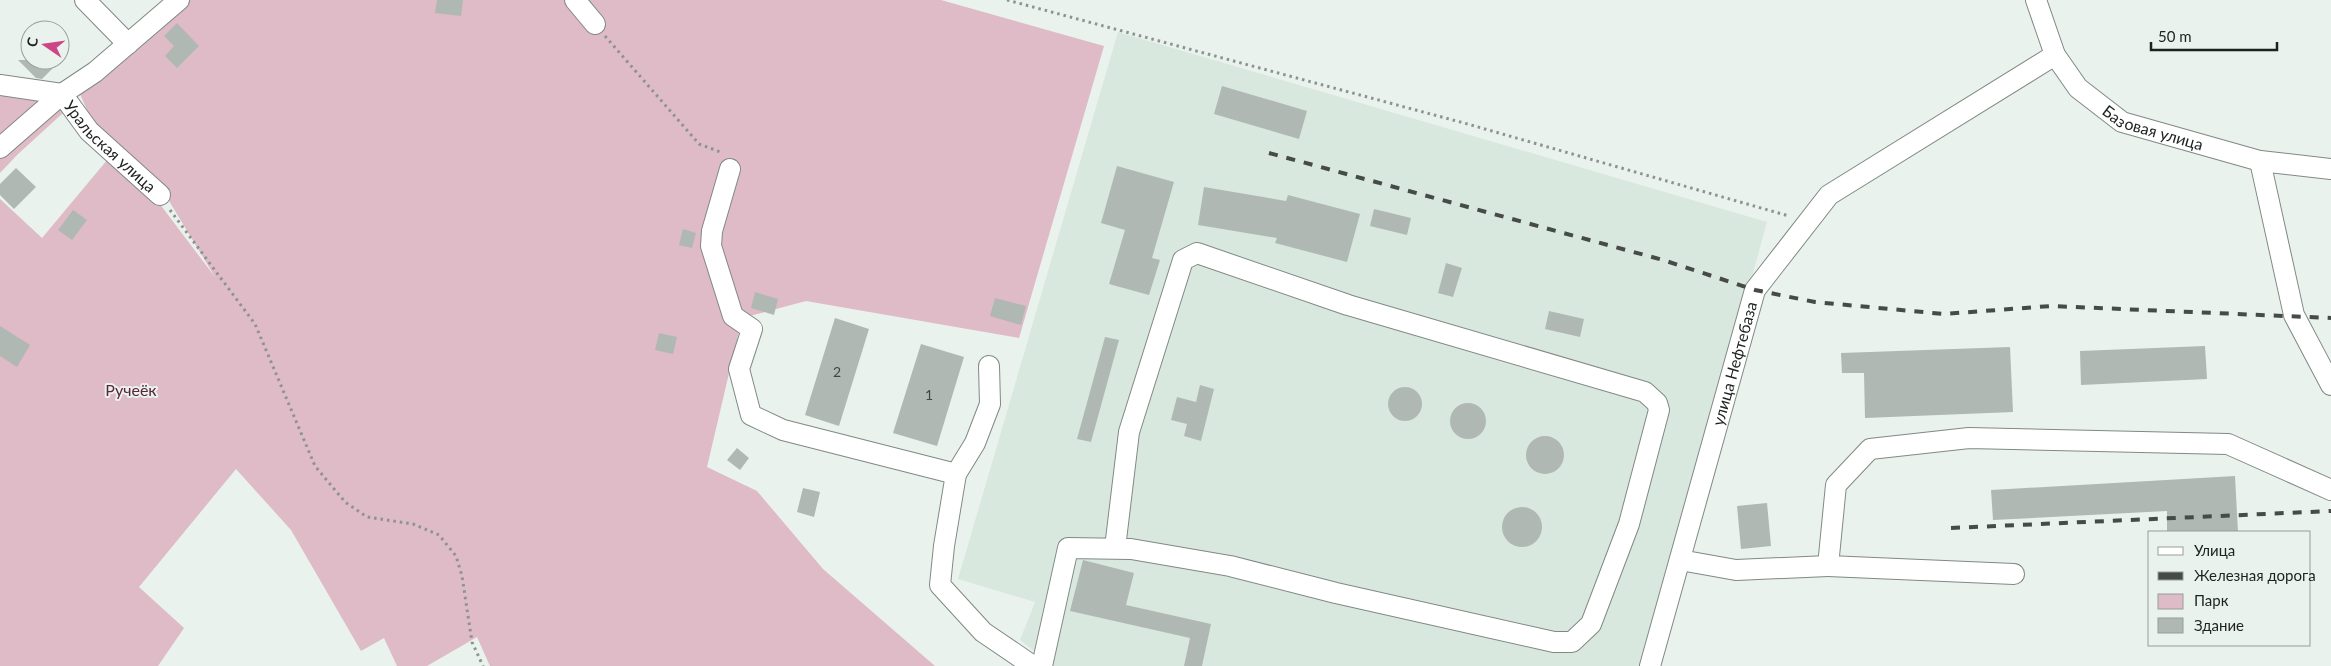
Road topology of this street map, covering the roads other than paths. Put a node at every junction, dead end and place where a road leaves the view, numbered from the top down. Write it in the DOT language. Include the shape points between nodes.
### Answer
graph roads {
  1 [pos="85,0"];
  2 [pos="179,0"];
  3 [pos="575,0"];
  4 [pos="2036,0"];
  5 [pos="595,24"];
  6 [pos="128,44"];
  7 [pos="2056,55"];
  8 [pos="0,85"];
  9 [pos="62,94"];
  10 [pos="0,148"];
  11 [pos="2260,161"];
  12 [pos="730,169"];
  13 [pos="2331,169"];
  14 [pos="160,195"];
  15 [pos="989,366"];
  16 [pos="2331,385"];
  17 [pos="956,474"];
  18 [pos="2331,490"];
  19 [pos="1116,548"];
  20 [pos="1680,560"];
  21 [pos="1828,566"];
  22 [pos="2014,574"];
  23 [pos="1034,666"];
  24 [pos="1042,666"];
  25 [pos="1650,666"];
  1 -- 6 [label="street"];
  2 -- 6 [label="street"];
  3 -- 5 [label="street"];
  4 -- 7 [label="street, Базовая улица"];
  6 -- 9 [label="street" via="96,72"];
  7 -- 11 [label="street, Базовая улица" via="2078,88 2122,122"];
  7 -- 20 [label="street, улица Нефтебаза" via="1830,195 1755,290"];
  8 -- 9 [label="street"];
  9 -- 10 [label="street"];
  9 -- 14 [label="street, Уральская улица" via="89,131"];
  11 -- 13 [label="street, Базовая улица"];
  11 -- 16 [label="street" via="2294,315"];
  12 -- 17 [label="street" via="712,231 711,246 733,316 752,329 739,369 751,415 783,430"];
  15 -- 17 [label="street" via="990,404 975,443"];
  17 -- 23 [label="street" via="940,585 984,632"];
  18 -- 21 [label="street" via="2228,444 1969,438 1870,449 1836,485"];
  19 -- 19 [label="street" via="1230,566 1336,594 1554,642 1572,642 1592,624 1628,524 1659,410 1657,403 1645,392 1348,304 1197,253 1183,260 1129,432"];
  19 -- 24 [label="street" via="1068,548"];
  20 -- 21 [label="street" via="1736,570"];
  20 -- 25 [label="street, улица Нефтебаза"];
  21 -- 22 [label="street"];
}
